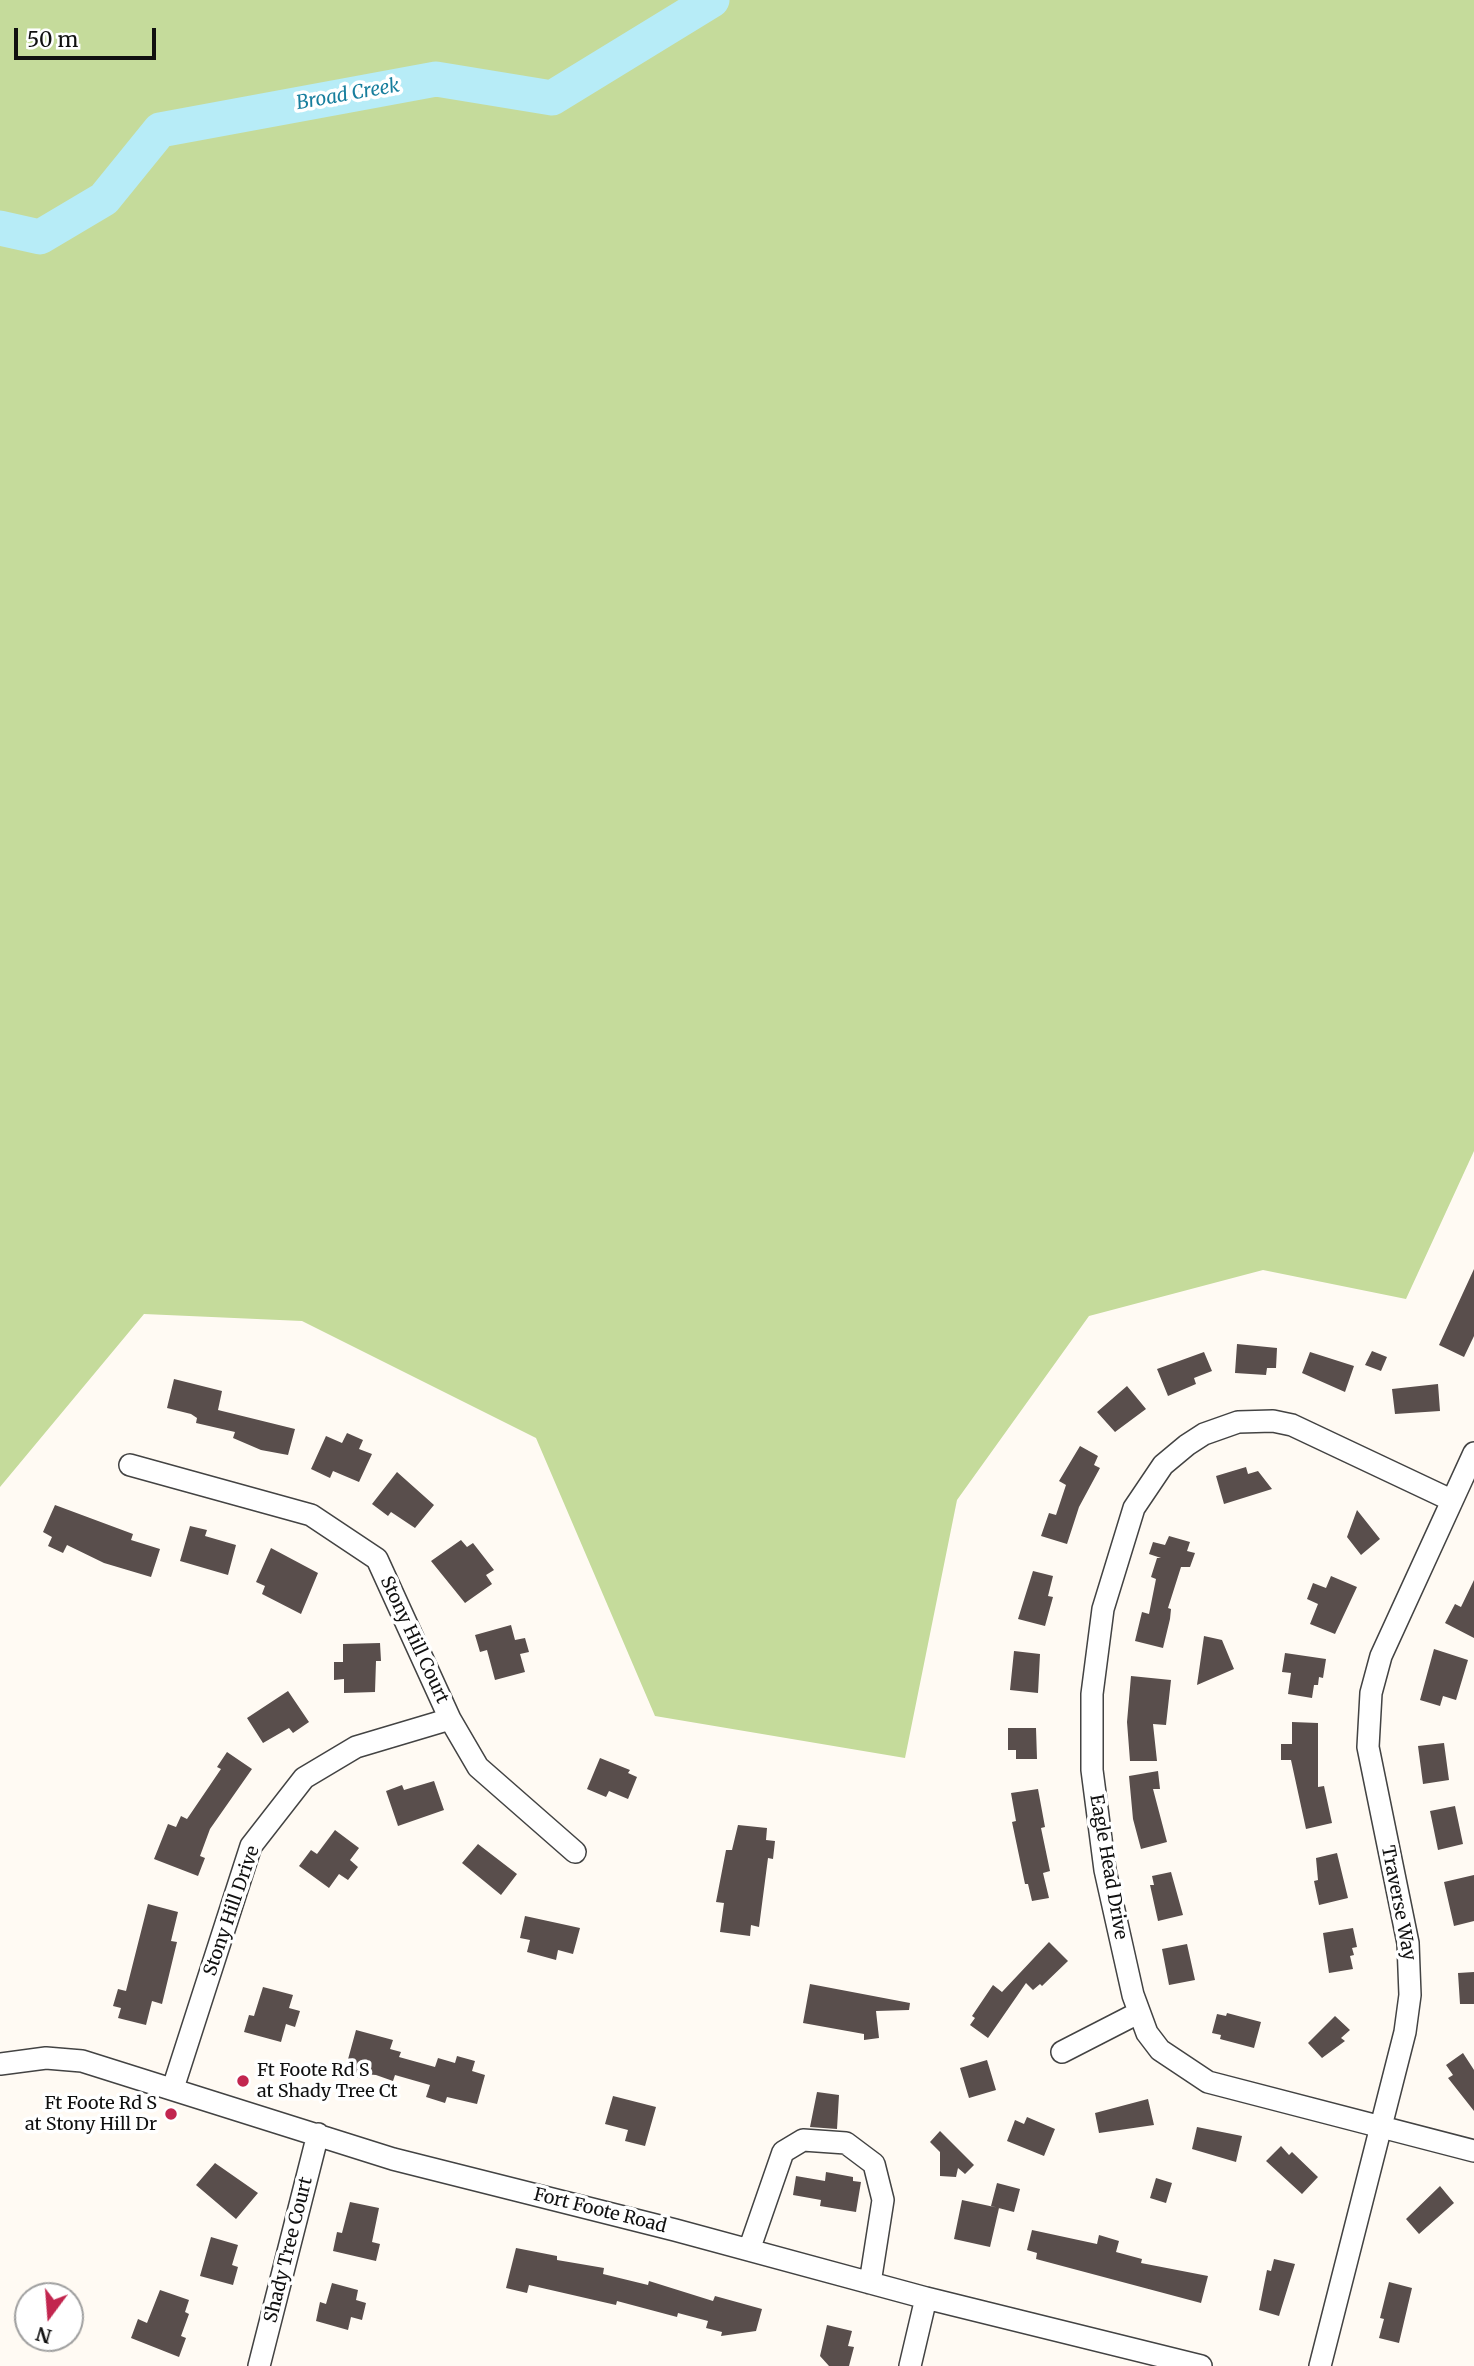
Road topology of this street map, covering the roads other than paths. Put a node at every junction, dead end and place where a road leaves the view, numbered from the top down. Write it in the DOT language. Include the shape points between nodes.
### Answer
graph roads {
  1 [pos="1474,1453"];
  2 [pos="130,1465"];
  3 [pos="1451,1500"];
  4 [pos="450,1719"];
  5 [pos="575,1852"];
  6 [pos="1138,2013"];
  7 [pos="1062,2052"];
  8 [pos="0,2064"];
  9 [pos="173,2088"];
  10 [pos="1381,2126"];
  11 [pos="318,2134"];
  12 [pos="1474,2151"];
  13 [pos="749,2250"];
  14 [pos="870,2283"];
  15 [pos="926,2298"];
  16 [pos="259,2366"];
  17 [pos="910,2366"];
  18 [pos="1201,2366"];
  19 [pos="1320,2366"];
  1 -- 3 [label="street, Traverse Way"];
  2 -- 4 [label="street, Stony Hill Court" via="311,1516 377,1559"];
  3 -- 6 [label="street, Eagle Head Drive" via="1326,1438 1273,1421 1238,1422 1203,1434 1163,1465 1144,1489 1102,1609 1091,1728 1095,1813"];
  3 -- 10 [label="street, Traverse Way" via="1381,1656 1368,1720 1368,1747 1410,1968 1405,2032"];
  4 -- 5 [label="street, Stony Hill Court" via="478,1767"];
  4 -- 9 [label="street, Stony Hill Drive" via="356,1747 304,1778 251,1846"];
  6 -- 7 [label="street"];
  6 -- 10 [label="street, Eagle Head Drive" via="1160,2050 1208,2082"];
  8 -- 9 [label="street, Fort Foote Road" via="46,2058 82,2061"];
  9 -- 11 [label="street, Fort Foote Road"];
  10 -- 12 [label="street, Eagle Head Drive"];
  10 -- 19 [label="street, Traverse Way"];
  11 -- 13 [label="street, Fort Foote Road" via="393,2159"];
  11 -- 16 [label="street, Shady Tree Court"];
  13 -- 14 [label="street, Fort Foote Road"];
  13 -- 14 [label="street" via="783,2152 803,2140 846,2143 874,2164 883,2200"];
  14 -- 15 [label="street, Fort Foote Road"];
  15 -- 17 [label="street"];
  15 -- 18 [label="street, Fort Foote Road"];
}
